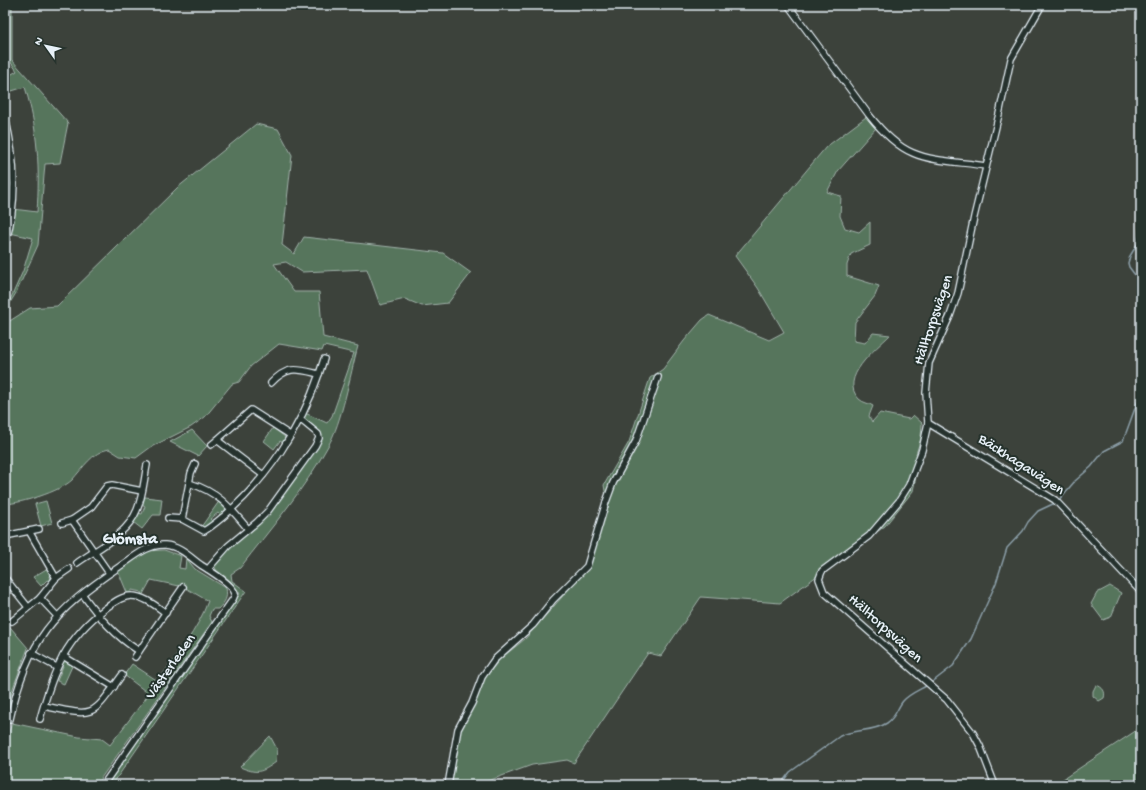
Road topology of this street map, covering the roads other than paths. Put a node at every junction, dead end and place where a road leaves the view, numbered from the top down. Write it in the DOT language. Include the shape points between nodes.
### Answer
graph roads {
  1 [pos="788,5"];
  2 [pos="1042,5"];
  3 [pos="5,117"];
  4 [pos="986,166"];
  5 [pos="5,244"];
  6 [pos="324,359"];
  7 [pos="319,374"];
  8 [pos="658,377"];
  9 [pos="271,383"];
  10 [pos="300,420"];
  11 [pos="928,423"];
  12 [pos="290,436"];
  13 [pos="218,440"];
  14 [pos="211,445"];
  15 [pos="195,464"];
  16 [pos="147,465"];
  17 [pos="263,474"];
  18 [pos="188,484"];
  19 [pos="142,491"];
  20 [pos="232,509"];
  21 [pos="168,518"];
  22 [pos="182,519"];
  23 [pos="72,520"];
  24 [pos="62,523"];
  25 [pos="39,529"];
  26 [pos="248,529"];
  27 [pos="29,531"];
  28 [pos="5,536"];
  29 [pos="94,551"];
  30 [pos="77,563"];
  31 [pos="69,569"];
  32 [pos="208,569"];
  33 [pos="109,573"];
  34 [pos="5,578"];
  35 [pos="56,578"];
  36 [pos="183,587"];
  37 [pos="1141,592"];
  38 [pos="83,594"];
  39 [pos="40,598"];
  40 [pos="28,607"];
  41 [pos="166,613"];
  42 [pos="97,615"];
  43 [pos="57,616"];
  44 [pos="12,621"];
  45 [pos="139,651"];
  46 [pos="31,653"];
  47 [pos="63,656"];
  48 [pos="134,657"];
  49 [pos="56,666"];
  50 [pos="122,676"];
  51 [pos="114,687"];
  52 [pos="44,706"];
  53 [pos="10,719"];
  54 [pos="40,719"];
  55 [pos="103,785"];
  56 [pos="448,785"];
  57 [pos="995,785"];
  1 -- 4 [label="street" via="871,118 904,148 929,158"];
  2 -- 4 [label="street, Hälltorpsvägen" via="1009,63"];
  3 -- 5 [label="street" via="15,172 13,208"];
  4 -- 11 [label="street, Hälltorpsvägen" via="958,293 929,363 926,393"];
  6 -- 7 [label="street"];
  7 -- 9 [label="street" via="289,370 281,373"];
  7 -- 10 [label="street"];
  8 -- 56 [label="street" via="636,441 613,483 587,566 553,600 533,625 494,660 482,677 458,729"];
  10 -- 12 [label="street"];
  10 -- 26 [label="street" via="316,432 319,438 273,505"];
  11 -- 37 [label="street, Bäckhagavägen" via="1056,500"];
  11 -- 57 [label="street, Hälltorpsvägen" via="922,450 902,498 869,536 822,571 819,579 824,592 947,700 980,746"];
  12 -- 13 [label="street" via="250,410"];
  12 -- 17 [label="street"];
  13 -- 14 [label="street"];
  13 -- 17 [label="street"];
  15 -- 18 [label="street"];
  16 -- 19 [label="street"];
  17 -- 20 [label="street"];
  18 -- 20 [label="street" via="213,493"];
  18 -- 22 [label="street"];
  19 -- 23 [label="street" via="107,486 91,507"];
  19 -- 29 [label="street" via="137,511 130,522 119,534"];
  20 -- 22 [label="street" via="204,531"];
  20 -- 26 [label="street"];
  21 -- 22 [label="street"];
  23 -- 24 [label="street"];
  23 -- 29 [label="street"];
  25 -- 27 [label="street"];
  26 -- 32 [label="street" via="224,550"];
  27 -- 28 [label="street"];
  27 -- 35 [label="street"];
  29 -- 30 [label="street"];
  29 -- 33 [label="street"];
  31 -- 35 [label="street"];
  32 -- 33 [label="street" via="178,548 157,545 145,549"];
  32 -- 55 [label="street, Västerleden" via="233,589 233,600"];
  33 -- 38 [label="street"];
  34 -- 40 [label="street"];
  35 -- 39 [label="street"];
  36 -- 41 [label="street"];
  38 -- 42 [label="street"];
  38 -- 43 [label="street"];
  39 -- 40 [label="street"];
  39 -- 43 [label="street"];
  40 -- 44 [label="street"];
  41 -- 42 [label="street" via="146,600 130,596 116,601"];
  41 -- 45 [label="street"];
  42 -- 45 [label="street" via="113,632"];
  42 -- 47 [label="street" via="77,634"];
  43 -- 46 [label="street"];
  45 -- 48 [label="street"];
  46 -- 49 [label="street"];
  46 -- 53 [label="street" via="17,688"];
  47 -- 49 [label="street"];
  47 -- 51 [label="street"];
  49 -- 52 [label="street"];
  50 -- 51 [label="street"];
  51 -- 52 [label="street" via="100,706 91,712 76,713"];
  52 -- 54 [label="street"];
}
